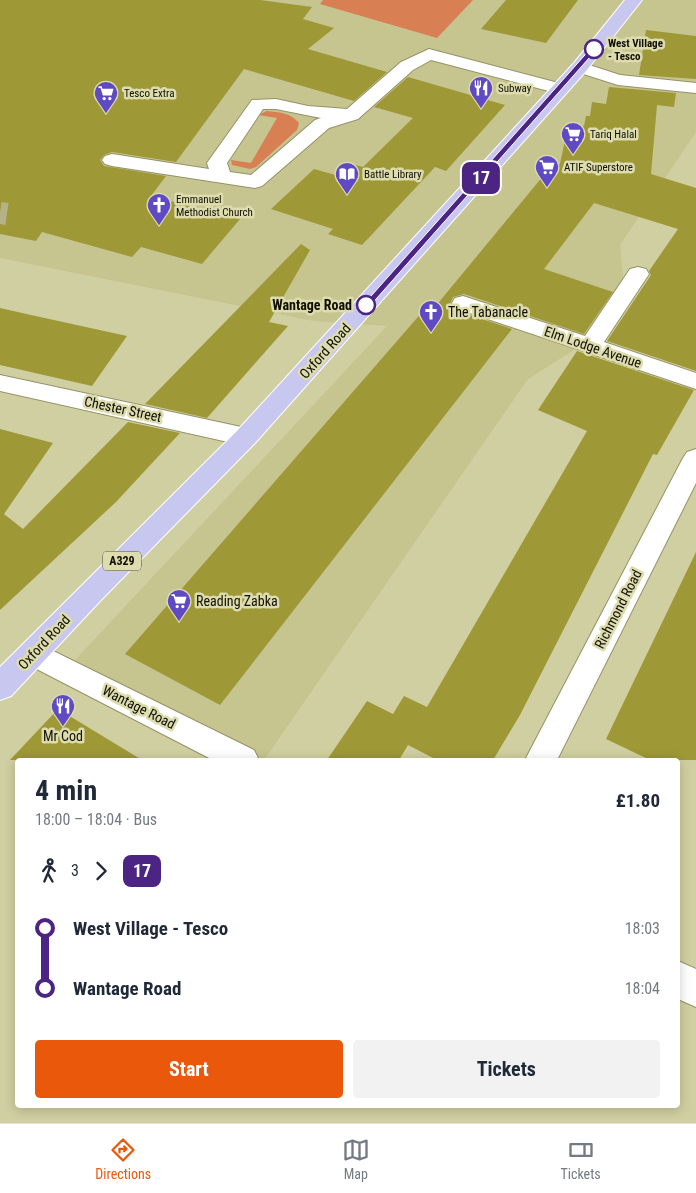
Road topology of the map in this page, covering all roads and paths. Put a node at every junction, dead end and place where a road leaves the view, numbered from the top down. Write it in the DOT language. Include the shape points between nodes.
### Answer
graph roads {
  1 [pos="634,0"];
  2 [pos="580,66"];
  3 [pos="696,88"];
  4 [pos="560,89"];
  5 [pos="352,115"];
  6 [pos="112,160"];
  7 [pos="221,177"];
  8 [pos="638,274"];
  9 [pos="462,303"];
  10 [pos="590,346"];
  11 [pos="696,381"];
  12 [pos="0,383"];
  13 [pos="246,437"];
  14 [pos="696,458"];
  15 [pos="34,654"];
  16 [pos="0,687"];
  17 [pos="240,758"];
  18 [pos="542,758"];
  19 [pos="680,980"];
  20 [pos="696,989"];
  1 -- 2 [label="main road, Oxford Road / A329"];
  2 -- 3 [label="street" via="618,80"];
  2 -- 4 [label="main road, Oxford Road / A329"];
  4 -- 5 [label="street" via="429,54 407,66"];
  4 -- 13 [label="main road, Oxford Road / A329"];
  5 -- 7 [label="street" via="322,124 254,182"];
  5 -- 7 [label="street" via="258,104 217,163"];
  6 -- 7 [label="street"];
  8 -- 10 [label="street"];
  9 -- 10 [label="street, Elm Lodge Avenue"];
  10 -- 11 [label="street, Elm Lodge Avenue"];
  12 -- 13 [label="street, Chester Street"];
  13 -- 15 [label="main road, Oxford Road / A329" via="92,591"];
  14 -- 18 [label="street, Richmond Road"];
  15 -- 16 [label="main road, Oxford Road / A329"];
  15 -- 17 [label="street, Wantage Road"];
  19 -- 20 [label="street"];
}
